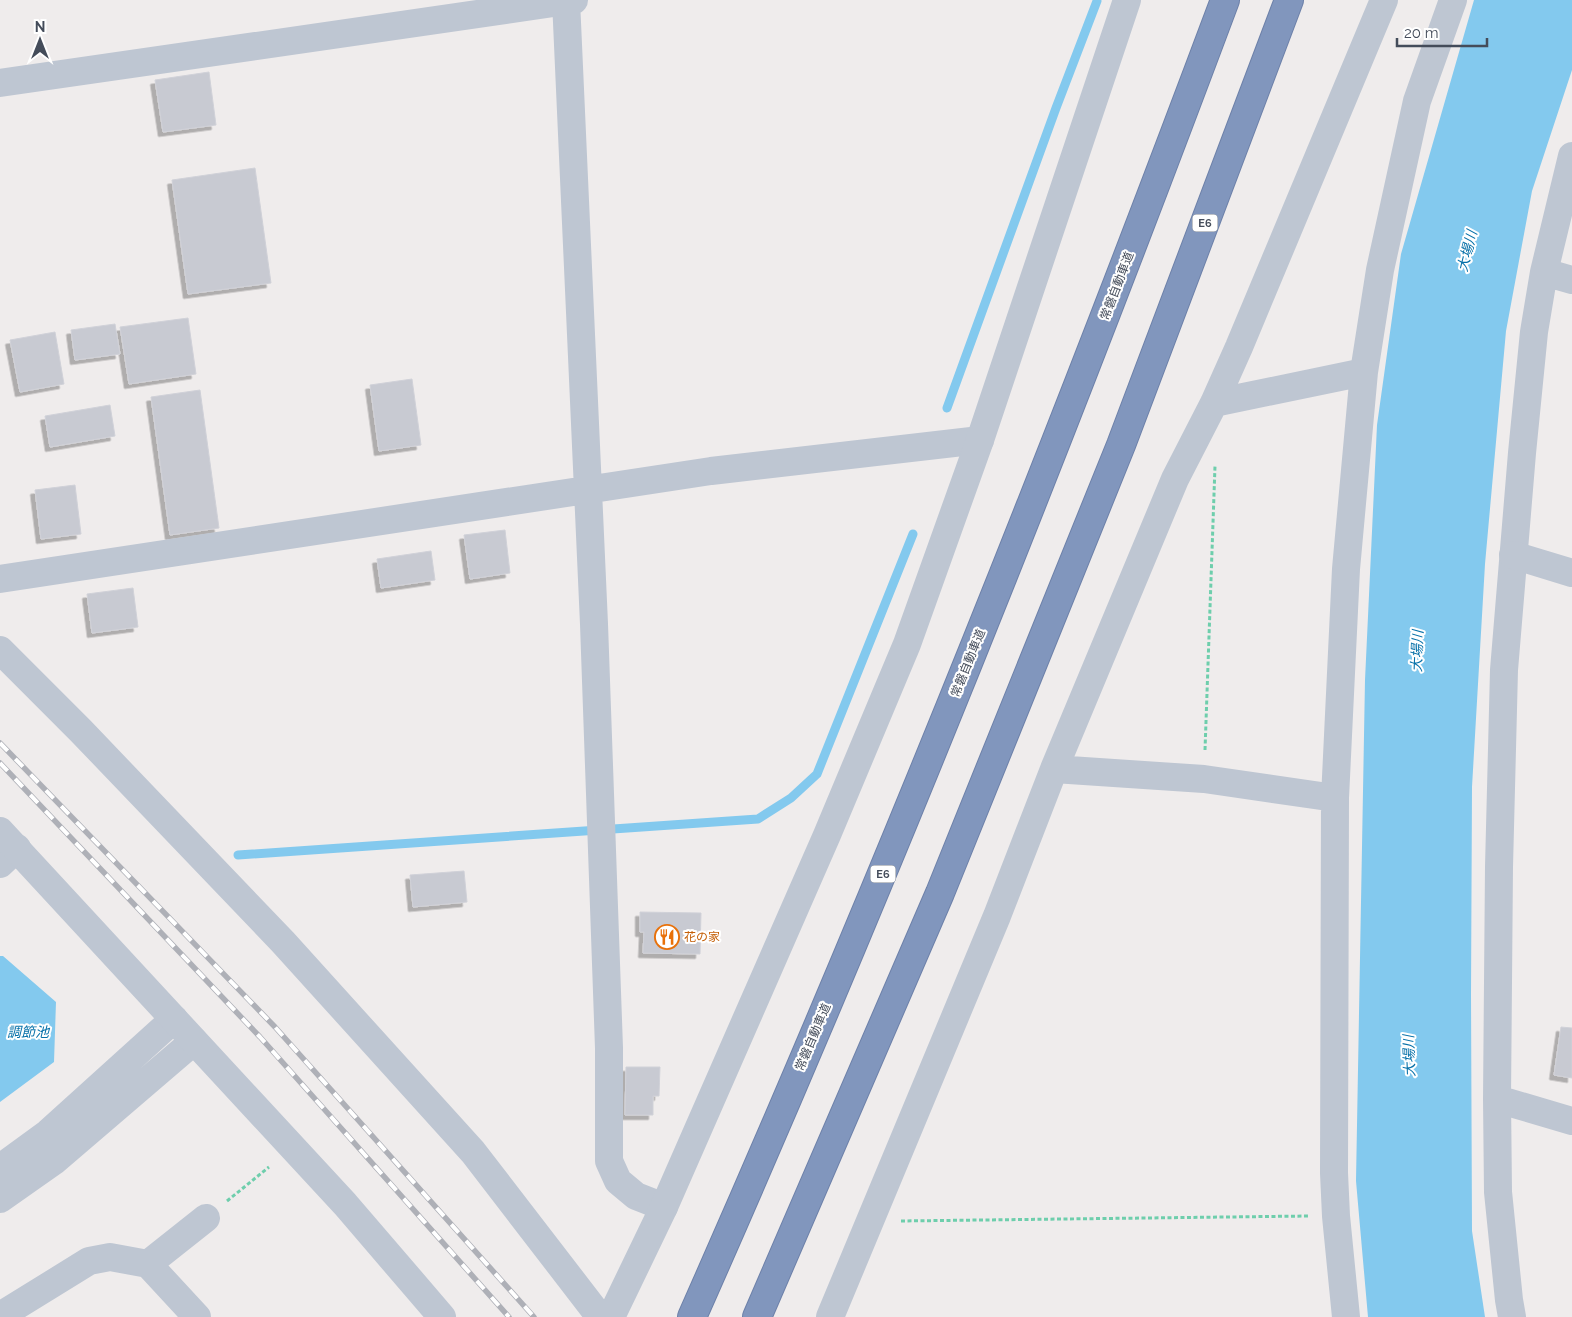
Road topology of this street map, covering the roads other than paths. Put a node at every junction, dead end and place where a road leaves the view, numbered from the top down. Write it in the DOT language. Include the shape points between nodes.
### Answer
graph roads {
  1 [pos="568,0"];
  2 [pos="1127,0"];
  3 [pos="1224,0"];
  4 [pos="1289,0"];
  5 [pos="1384,0"];
  6 [pos="1453,0"];
  7 [pos="0,83"];
  8 [pos="1572,156"];
  9 [pos="1544,272"];
  10 [pos="1572,280"];
  11 [pos="1364,372"];
  12 [pos="1214,403"];
  13 [pos="980,440"];
  14 [pos="587,492"];
  15 [pos="1513,554"];
  16 [pos="1572,573"];
  17 [pos="0,579"];
  18 [pos="0,650"];
  19 [pos="1054,769"];
  20 [pos="1335,798"];
  21 [pos="6,848"];
  22 [pos="174,1019"];
  23 [pos="194,1041"];
  24 [pos="1497,1100"];
  25 [pos="1572,1121"];
  26 [pos="0,1168"];
  27 [pos="0,1199"];
  28 [pos="664,1207"];
  29 [pos="206,1218"];
  30 [pos="148,1264"];
  31 [pos="0,1316"];
  32 [pos="197,1317"];
  33 [pos="442,1317"];
  34 [pos="600,1317"];
  35 [pos="611,1317"];
  36 [pos="692,1317"];
  37 [pos="757,1317"];
  38 [pos="830,1317"];
  39 [pos="1346,1317"];
  40 [pos="1512,1317"];
  1 -- 7 [label="street"];
  1 -- 14 [label="street"];
  2 -- 13 [label="street"];
  3 -- 36 [label="highway, 常磐自動車道 / E6" via="1063,426 886,867"];
  4 -- 37 [label="highway, E6" via="1121,445 940,893"];
  5 -- 12 [label="street"];
  6 -- 11 [label="street" via="1417,101 1380,270"];
  8 -- 9 [label="street"];
  9 -- 10 [label="street"];
  9 -- 15 [label="street" via="1534,332"];
  11 -- 12 [label="street"];
  11 -- 20 [label="street" via="1346,569"];
  12 -- 19 [label="street" via="1175,479"];
  13 -- 14 [label="street" via="711,471"];
  13 -- 28 [label="street" via="907,644"];
  14 -- 17 [label="street" via="298,532"];
  14 -- 28 [label="street" via="609,1048 609,1161 618,1181 636,1196"];
  15 -- 16 [label="street"];
  15 -- 24 [label="street" via="1504,670"];
  18 -- 34 [label="street" via="283,942 460,1138"];
  19 -- 20 [label="street" via="1204,779"];
  19 -- 38 [label="street" via="998,916"];
  20 -- 39 [label="street" via="1336,1216"];
  21 -- 22 [label="street"];
  22 -- 23 [label="street"];
  22 -- 26 [label="street" via="48,1133"];
  23 -- 27 [label="street" via="54,1161"];
  23 -- 33 [label="street" via="345,1204"];
  24 -- 25 [label="street"];
  24 -- 40 [label="street" via="1498,1192"];
  28 -- 35 [label="street"];
  29 -- 30 [label="street"];
  30 -- 31 [label="street" via="110,1257 89,1261"];
  30 -- 32 [label="street"];
}
